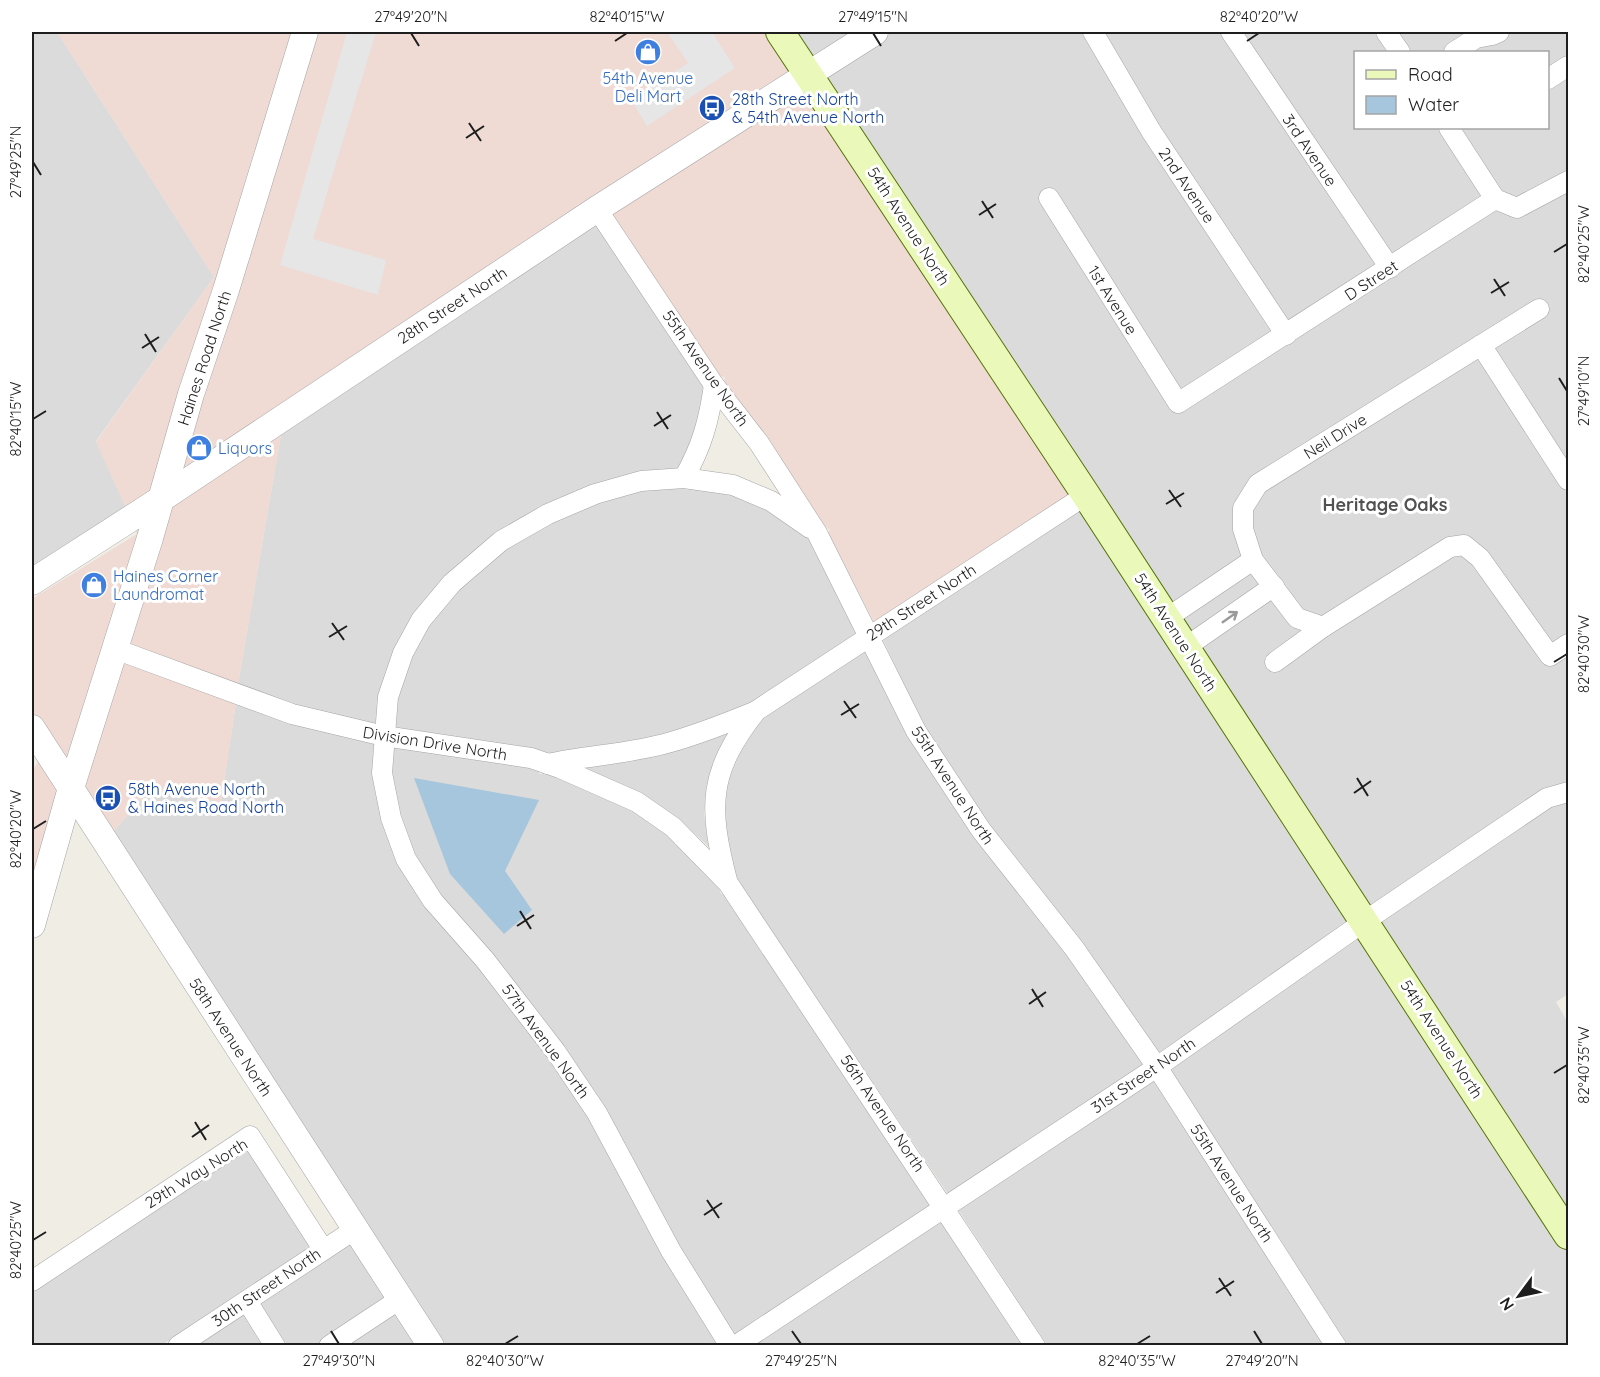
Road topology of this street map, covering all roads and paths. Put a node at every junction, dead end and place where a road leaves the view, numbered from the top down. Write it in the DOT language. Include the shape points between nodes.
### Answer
graph roads {
  1 [pos="305,32"];
  2 [pos="780,32"];
  3 [pos="875,32"];
  4 [pos="1093,32"];
  5 [pos="1231,32"];
  6 [pos="1386,32"];
  7 [pos="1499,32"];
  8 [pos="1477,35"];
  9 [pos="1399,51"];
  10 [pos="1455,51"];
  11 [pos="1569,66"];
  12 [pos="810,74"];
  13 [pos="1549,78"];
  14 [pos="1457,130"];
  15 [pos="1566,189"];
  16 [pos="1049,198"];
  17 [pos="1495,200"];
  18 [pos="597,209"];
  19 [pos="1390,268"];
  20 [pos="1539,309"];
  21 [pos="1286,335"];
  22 [pos="1481,345"];
  23 [pos="714,385"];
  24 [pos="1178,403"];
  25 [pos="684,478"];
  26 [pos="1569,480"];
  27 [pos="1086,495"];
  28 [pos="161,499"];
  29 [pos="817,533"];
  30 [pos="1253,560"];
  31 [pos="32,582"];
  32 [pos="1274,586"];
  33 [pos="1167,618"];
  34 [pos="1323,627"];
  35 [pos="870,636"];
  36 [pos="1569,644"];
  37 [pos="1186,647"];
  38 [pos="115,649"];
  39 [pos="1275,662"];
  40 [pos="756,711"];
  41 [pos="32,728"];
  42 [pos="384,736"];
  43 [pos="548,764"];
  44 [pos="71,788"];
  45 [pos="1569,792"];
  46 [pos="728,883"];
  47 [pos="1365,921"];
  48 [pos="32,926"];
  49 [pos="1157,1067"];
  50 [pos="944,1206"];
  51 [pos="354,1230"];
  52 [pos="1569,1235"];
  53 [pos="323,1249"];
  54 [pos="32,1281"];
  55 [pos="400,1299"];
  56 [pos="248,1301"];
  57 [pos="178,1346"];
  58 [pos="275,1346"];
  59 [pos="329,1346"];
  60 [pos="431,1346"];
  61 [pos="730,1346"];
  62 [pos="735,1346"];
  63 [pos="1035,1346"];
  64 [pos="1336,1346"];
  1 -- 28 [label="street, Haines Road North"];
  2 -- 12 [label="main road, 54th Avenue North"];
  3 -- 12 [label="street, 28th Street North"];
  4 -- 21 [label="street, 2nd Avenue" via="1151,131"];
  5 -- 19 [label="street, 3rd Avenue"];
  6 -- 9 [label="street"];
  7 -- 8 [label="street"];
  8 -- 10 [label="street"];
  11 -- 13 [label="street"];
  12 -- 18 [label="street, 28th Street North"];
  12 -- 27 [label="main road, 54th Avenue North"];
  14 -- 17 [label="street"];
  15 -- 17 [label="street" via="1517,208"];
  16 -- 24 [label="street, 1st Avenue"];
  17 -- 19 [label="street, D Street"];
  18 -- 23 [label="street, 55th Avenue North"];
  18 -- 28 [label="street, 28th Street North"];
  19 -- 21 [label="street, D Street"];
  20 -- 22 [label="street, Neil Drive"];
  21 -- 24 [label="street, D Street"];
  22 -- 26 [label="street"];
  22 -- 30 [label="street, Neil Drive" via="1258,484 1243,508 1243,530"];
  23 -- 25 [label="street" via="708,426"];
  23 -- 29 [label="street, 55th Avenue North" via="759,443"];
  25 -- 29 [label="street, 57th Avenue North" via="733,485 771,501"];
  25 -- 42 [label="street, 57th Avenue North" via="641,481 595,494 501,540 452,583 421,620 403,652 388,697"];
  27 -- 33 [label="main road, 54th Avenue North"];
  27 -- 35 [label="street, 29th Street North"];
  28 -- 31 [label="street, 28th Street North"];
  28 -- 38 [label="street, Haines Road North"];
  29 -- 35 [label="street, 55th Avenue North"];
  30 -- 32 [label="street, Neil Drive"];
  30 -- 33 [label="street"];
  32 -- 34 [label="street, Neil Drive" via="1297,618"];
  37 -- 32 [label="street, one-way"];
  33 -- 37 [label="main road, 54th Avenue North"];
  34 -- 36 [label="street" via="1450,546 1464,545 1480,558 1550,656"];
  34 -- 39 [label="street"];
  35 -- 40 [label="street, 29th Street North"];
  35 -- 49 [label="street, 55th Avenue North" via="916,731 975,820 1074,948"];
  37 -- 47 [label="main road, 54th Avenue North"];
  38 -- 42 [label="street, Division Drive North" via="292,714"];
  38 -- 44 [label="street, Haines Road North"];
  40 -- 43 [label="street, 29th Street North" via="670,742"];
  40 -- 46 [label="street, 29th Street North" via="739,734 716,783 717,843"];
  41 -- 44 [label="street, 58th Avenue North"];
  42 -- 43 [label="street, Division Drive North" via="531,758"];
  42 -- 61 [label="street, 57th Avenue North" via="382,773 406,859 433,901 485,960 556,1052 597,1113 671,1251"];
  43 -- 46 [label="street, Division Drive North" via="637,802 672,827"];
  44 -- 48 [label="street, Haines Road North"];
  44 -- 51 [label="street, 58th Avenue North"];
  45 -- 47 [label="street, 31st Street North" via="1547,798"];
  46 -- 50 [label="street, 56th Avenue North"];
  47 -- 49 [label="street, 31st Street North"];
  47 -- 52 [label="main road, 54th Avenue North"];
  49 -- 50 [label="street, 31st Street North"];
  49 -- 64 [label="street, 55th Avenue North"];
  50 -- 62 [label="street, 31st Street North"];
  50 -- 63 [label="street, 56th Avenue North"];
  51 -- 53 [label="street, 30th Street North"];
  51 -- 55 [label="street, 58th Avenue North"];
  53 -- 54 [label="street, 29th Way North" via="250,1136"];
  53 -- 56 [label="street, 30th Street North"];
  55 -- 59 [label="street"];
  55 -- 60 [label="street, 58th Avenue North"];
  56 -- 57 [label="street, 30th Street North"];
  56 -- 58 [label="street"];
}
